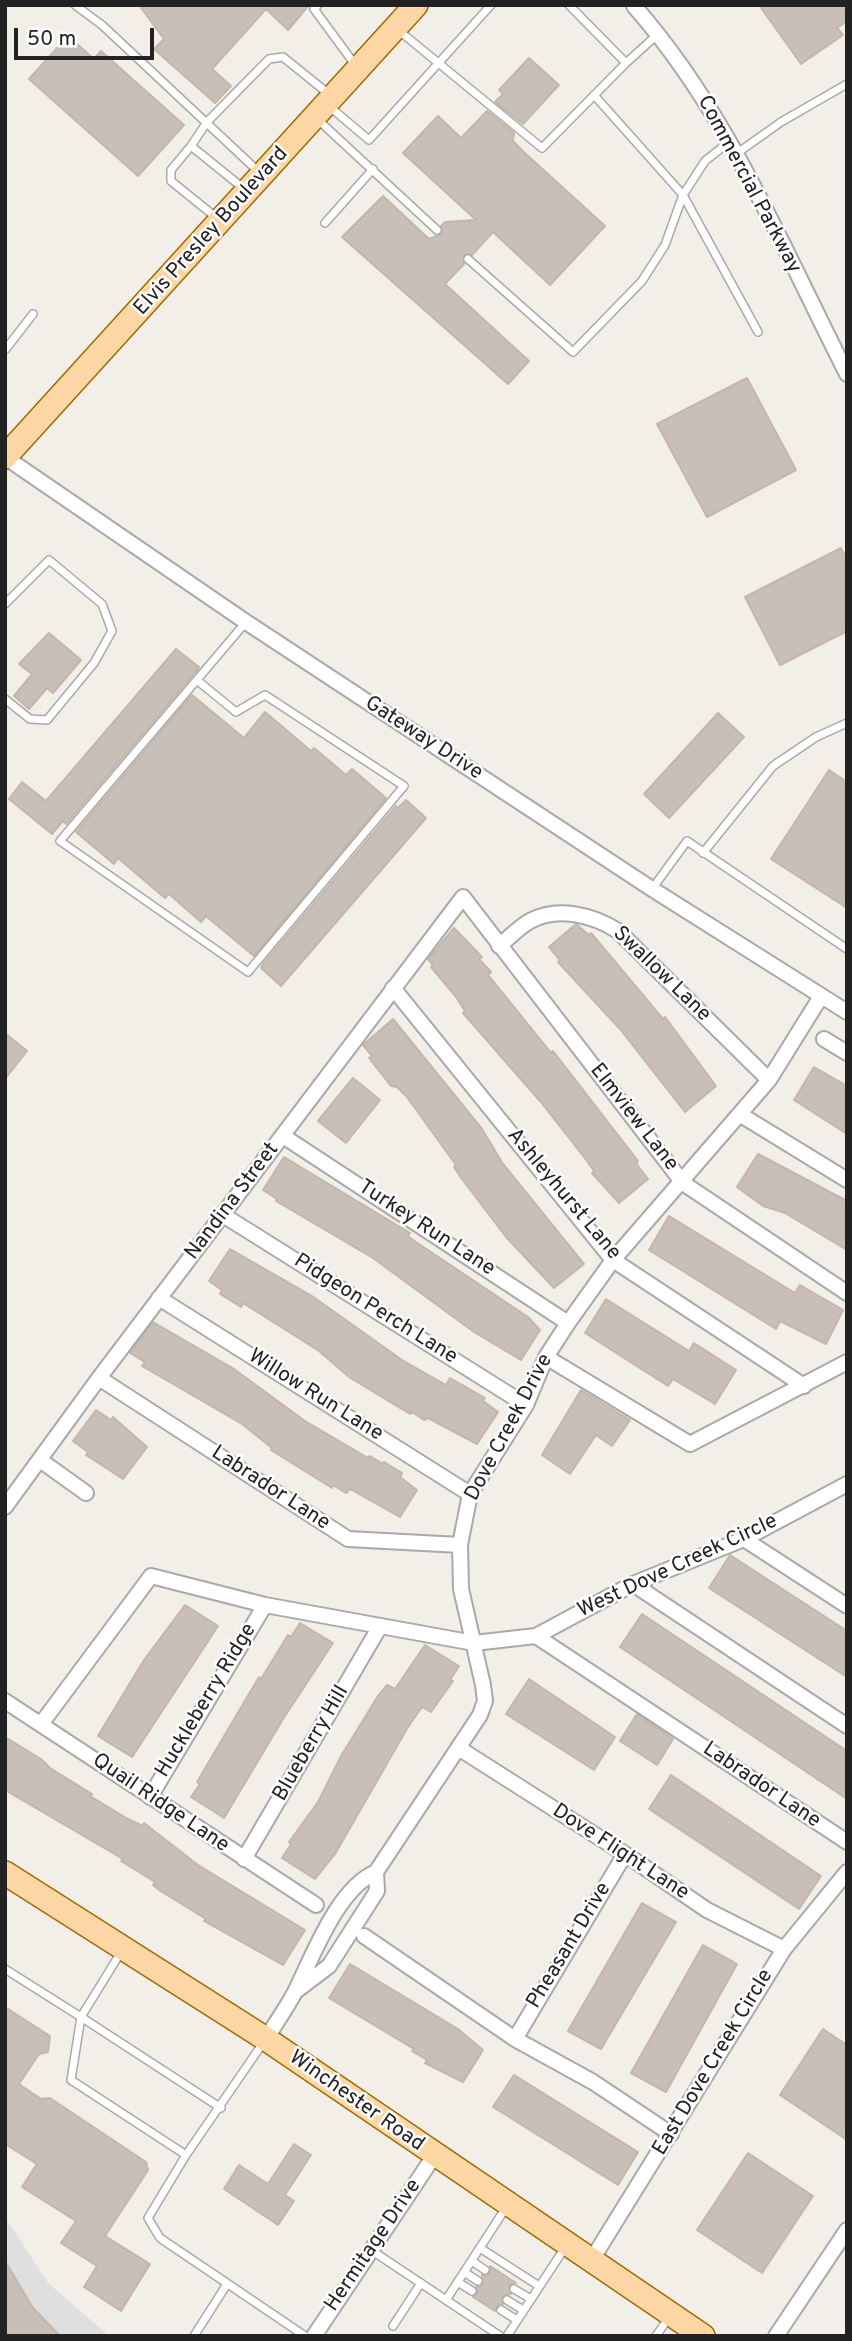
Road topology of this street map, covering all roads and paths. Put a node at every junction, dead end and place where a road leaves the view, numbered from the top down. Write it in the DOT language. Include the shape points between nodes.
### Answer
graph roads {
  1 [pos="75,5"];
  2 [pos="318,5"];
  3 [pos="416,5"];
  4 [pos="491,5"];
  5 [pos="569,5"];
  6 [pos="633,5"];
  7 [pos="396,28"];
  8 [pos="659,34"];
  9 [pos="438,62"];
  10 [pos="626,63"];
  11 [pos="359,69"];
  12 [pos="847,85"];
  13 [pos="594,95"];
  14 [pos="325,106"];
  15 [pos="207,122"];
  16 [pos="191,146"];
  17 [pos="732,148"];
  18 [pos="373,169"];
  19 [pos="256,184"];
  20 [pos="683,195"];
  21 [pos="221,221"];
  22 [pos="325,223"];
  23 [pos="437,230"];
  24 [pos="468,259"];
  25 [pos="33,314"];
  26 [pos="758,332"];
  27 [pos="8,340"];
  28 [pos="5,349"];
  29 [pos="847,374"];
  30 [pos="5,457"];
  31 [pos="5,604"];
  32 [pos="246,622"];
  33 [pos="198,681"];
  34 [pos="5,699"];
  35 [pos="847,723"];
  36 [pos="703,853"];
  37 [pos="652,889"];
  38 [pos="463,897"];
  39 [pos="499,946"];
  40 [pos="847,949"];
  41 [pos="393,988"];
  42 [pos="820,998"];
  43 [pos="846,1013"];
  44 [pos="824,1039"];
  45 [pos="847,1053"];
  46 [pos="769,1080"];
  47 [pos="741,1115"];
  48 [pos="283,1136"];
  49 [pos="847,1180"];
  50 [pos="683,1183"];
  51 [pos="223,1215"];
  52 [pos="613,1260"];
  53 [pos="847,1293"];
  54 [pos="159,1298"];
  55 [pos="568,1322"];
  56 [pos="546,1357"];
  57 [pos="847,1362"];
  58 [pos="99,1378"];
  59 [pos="804,1386"];
  60 [pos="526,1405"];
  61 [pos="40,1460"];
  62 [pos="847,1484"];
  63 [pos="86,1493"];
  64 [pos="470,1494"];
  65 [pos="5,1507"];
  66 [pos="744,1539"];
  67 [pos="460,1545"];
  68 [pos="633,1584"];
  69 [pos="265,1605"];
  70 [pos="847,1606"];
  71 [pos="379,1628"];
  72 [pos="536,1636"];
  73 [pos="474,1643"];
  74 [pos="5,1701"];
  75 [pos="41,1724"];
  76 [pos="847,1726"];
  77 [pos="460,1749"];
  78 [pos="150,1797"];
  79 [pos="847,1842"];
  80 [pos="625,1854"];
  81 [pos="244,1859"];
  82 [pos="376,1872"];
  83 [pos="847,1872"];
  84 [pos="5,1874"];
  85 [pos="316,1905"];
  86 [pos="335,1917"];
  87 [pos="359,1932"];
  88 [pos="123,1948"];
  89 [pos="784,1949"];
  90 [pos="5,1969"];
  91 [pos="295,1992"];
  92 [pos="80,2017"];
  93 [pos="266,2039"];
  94 [pos="515,2039"];
  95 [pos="220,2108"];
  96 [pos="671,2134"];
  97 [pos="186,2155"];
  98 [pos="434,2156"];
  99 [pos="508,2205"];
  100 [pos="847,2230"];
  101 [pos="567,2244"];
  102 [pos="480,2248"];
  103 [pos="371,2250"];
  104 [pos="472,2260"];
  105 [pos="591,2261"];
  106 [pos="485,2270"];
  107 [pos="464,2272"];
  108 [pos="478,2281"];
  109 [pos="458,2282"];
  110 [pos="421,2283"];
  111 [pos="227,2284"];
  112 [pos="539,2286"];
  113 [pos="514,2289"];
  114 [pos="472,2291"];
  115 [pos="531,2299"];
  116 [pos="446,2300"];
  117 [pos="507,2300"];
  118 [pos="501,2310"];
  119 [pos="523,2310"];
  120 [pos="671,2315"];
  121 [pos="517,2320"];
  122 [pos="393,2326"];
  123 [pos="194,2336"];
  124 [pos="305,2336"];
  125 [pos="314,2336"];
  126 [pos="500,2336"];
  127 [pos="507,2336"];
  128 [pos="656,2336"];
  129 [pos="703,2336"];
  130 [pos="776,2336"];
  1 -- 15 [label="lane"];
  2 -- 11 [label="lane" via="314,9"];
  3 -- 7 [label="main road, Elvis Presley Boulevard"];
  4 -- 9 [label="lane"];
  5 -- 10 [label="lane"];
  6 -- 8 [label="street, Commercial Parkway"];
  7 -- 9 [label="lane"];
  7 -- 11 [label="main road, Elvis Presley Boulevard"];
  8 -- 10 [label="lane"];
  8 -- 17 [label="street, Commercial Parkway"];
  9 -- 13 [label="lane" via="542,148"];
  9 -- 14 [label="lane" via="369,141"];
  10 -- 13 [label="lane"];
  11 -- 14 [label="main road, Elvis Presley Boulevard"];
  12 -- 17 [label="lane"];
  13 -- 20 [label="lane"];
  14 -- 15 [label="lane" via="283,57 269,59"];
  14 -- 18 [label="lane"];
  14 -- 19 [label="main road, Elvis Presley Boulevard"];
  15 -- 16 [label="lane"];
  15 -- 19 [label="lane"];
  16 -- 19 [label="lane"];
  16 -- 21 [label="lane" via="171,170 171,181"];
  17 -- 20 [label="lane" via="705,161"];
  17 -- 29 [label="street, Commercial Parkway"];
  18 -- 22 [label="lane"];
  18 -- 23 [label="lane"];
  19 -- 21 [label="main road, Elvis Presley Boulevard"];
  20 -- 24 [label="lane" via="665,245 642,281 573,352"];
  20 -- 26 [label="lane"];
  21 -- 30 [label="main road, Elvis Presley Boulevard"];
  25 -- 27 [label="lane"];
  27 -- 28 [label="lane"];
  30 -- 32 [label="street, Gateway Drive"];
  31 -- 34 [label="lane" via="49,560 102,604 112,631 94,663 47,720 30,719"];
  32 -- 33 [label="lane"];
  32 -- 37 [label="street, Gateway Drive"];
  33 -- 33 [label="lane" via="60,841 248,972 404,786 265,695 236,712"];
  35 -- 36 [label="lane" via="773,766"];
  36 -- 37 [label="lane" via="687,841"];
  36 -- 40 [label="lane"];
  37 -- 42 [label="street, Gateway Drive"];
  38 -- 39 [label="street, Elmview Lane"];
  38 -- 41 [label="street, Nandina Street"];
  39 -- 46 [label="street, Swallow Lane" via="529,922 550,914 600,920 618,931"];
  39 -- 50 [label="street, Elmview Lane"];
  41 -- 48 [label="street, Nandina Street"];
  41 -- 52 [label="street, Ashleyhurst Lane"];
  42 -- 43 [label="street, Gateway Drive"];
  42 -- 46 [label="street, Dove Creek Drive"];
  44 -- 45 [label="street"];
  46 -- 47 [label="street, Dove Creek Drive"];
  47 -- 49 [label="street"];
  47 -- 50 [label="street, Dove Creek Drive"];
  48 -- 51 [label="street, Nandina Street"];
  48 -- 55 [label="street, Turkey Run Lane"];
  50 -- 52 [label="street, Dove Creek Drive"];
  50 -- 53 [label="street, Elmview Lane"];
  51 -- 54 [label="street, Nandina Street"];
  51 -- 60 [label="street, Pidgeon Perch Lane"];
  52 -- 55 [label="street, Dove Creek Drive"];
  52 -- 59 [label="street, Ashleyhurst Lane"];
  54 -- 58 [label="street, Nandina Street"];
  54 -- 64 [label="street, Willow Run Lane"];
  55 -- 56 [label="street, Dove Creek Drive"];
  56 -- 59 [label="street" via="690,1444"];
  56 -- 60 [label="street, Dove Creek Drive"];
  57 -- 59 [label="street"];
  58 -- 61 [label="street, Nandina Street"];
  58 -- 67 [label="street, Labrador Lane" via="348,1539"];
  60 -- 64 [label="street, Dove Creek Drive"];
  61 -- 63 [label="street"];
  61 -- 65 [label="street, Nandina Street"];
  62 -- 66 [label="street, West Dove Creek Circle"];
  64 -- 67 [label="street, Dove Creek Drive"];
  66 -- 68 [label="street, West Dove Creek Circle"];
  66 -- 70 [label="street"];
  67 -- 73 [label="street, Dove Creek Drive" via="461,1589"];
  68 -- 72 [label="street, West Dove Creek Circle"];
  68 -- 76 [label="street"];
  69 -- 71 [label="street"];
  69 -- 75 [label="street" via="151,1576"];
  69 -- 78 [label="street, Huckleberry Ridge"];
  71 -- 73 [label="street"];
  71 -- 81 [label="street, Blueberry Hill"];
  72 -- 73 [label="street, West Dove Creek Circle"];
  72 -- 79 [label="street, Labrador Lane"];
  73 -- 77 [label="street" via="485,1701"];
  74 -- 75 [label="street, Quail Ridge Lane"];
  75 -- 78 [label="street, Quail Ridge Lane"];
  77 -- 80 [label="street, Dove Flight Lane"];
  77 -- 82 [label="street"];
  78 -- 81 [label="street, Quail Ridge Lane"];
  80 -- 89 [label="street, Dove Flight Lane" via="707,1910"];
  80 -- 94 [label="street, Pheasant Drive"];
  81 -- 85 [label="street, Quail Ridge Lane"];
  82 -- 86 [label="street" via="361,1879"];
  82 -- 87 [label="street" via="377,1891"];
  83 -- 89 [label="street, East Dove Creek Circle"];
  84 -- 88 [label="main road, Winchester Road"];
  86 -- 87 [label="street"];
  86 -- 91 [label="street" via="310,1954"];
  87 -- 91 [label="street" via="329,1966"];
  87 -- 94 [label="street"];
  88 -- 92 [label="lane"];
  88 -- 93 [label="main road, Winchester Road"];
  89 -- 96 [label="street, East Dove Creek Circle"];
  90 -- 92 [label="lane"];
  91 -- 93 [label="street"];
  92 -- 95 [label="lane"];
  92 -- 97 [label="lane" via="71,2080"];
  93 -- 95 [label="lane"];
  93 -- 98 [label="main road, Winchester Road"];
  94 -- 96 [label="street" via="593,2082"];
  95 -- 97 [label="lane"];
  96 -- 105 [label="street, East Dove Creek Circle"];
  97 -- 111 [label="lane" via="148,2218 160,2238"];
  98 -- 99 [label="main road, Winchester Road"];
  98 -- 103 [label="street, Hermitage Drive"];
  99 -- 101 [label="main road, Winchester Road"];
  99 -- 102 [label="lane"];
  100 -- 130 [label="street"];
  101 -- 105 [label="main road, Winchester Road"];
  101 -- 112 [label="lane"];
  102 -- 104 [label="lane"];
  102 -- 112 [label="lane"];
  103 -- 110 [label="lane"];
  103 -- 125 [label="street, Hermitage Drive"];
  104 -- 106 [label="lane"];
  104 -- 107 [label="lane"];
  105 -- 120 [label="main road, Winchester Road"];
  107 -- 108 [label="lane"];
  107 -- 109 [label="lane"];
  109 -- 114 [label="lane"];
  109 -- 116 [label="lane"];
  110 -- 116 [label="lane"];
  110 -- 122 [label="lane"];
  111 -- 123 [label="lane"];
  111 -- 124 [label="lane"];
  112 -- 115 [label="lane"];
  113 -- 115 [label="lane"];
  115 -- 119 [label="lane"];
  116 -- 126 [label="lane"];
  117 -- 119 [label="lane"];
  118 -- 121 [label="lane"];
  119 -- 121 [label="lane"];
  120 -- 128 [label="lane"];
  120 -- 129 [label="main road, Winchester Road"];
  121 -- 127 [label="lane"];
}
